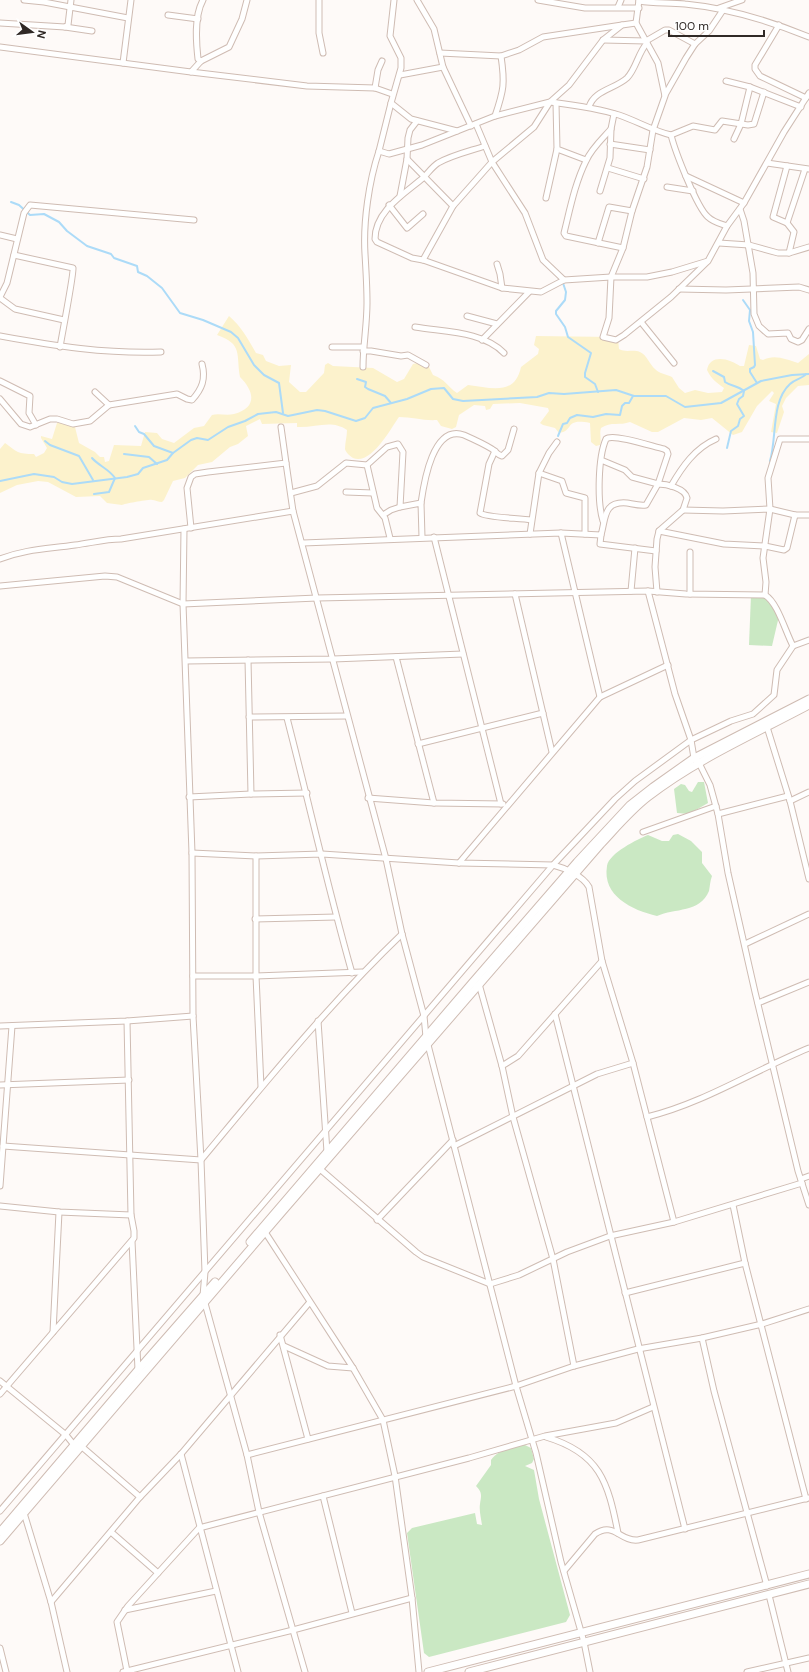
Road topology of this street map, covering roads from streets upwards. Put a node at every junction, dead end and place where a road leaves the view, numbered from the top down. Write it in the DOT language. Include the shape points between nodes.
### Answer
graph roads {
  1 [pos="24,0"];
  2 [pos="71,0"];
  3 [pos="131,0"];
  4 [pos="203,0"];
  5 [pos="247,0"];
  6 [pos="319,0"];
  7 [pos="394,0"];
  8 [pos="417,0"];
  9 [pos="538,0"];
  10 [pos="621,0"];
  11 [pos="742,0"];
  12 [pos="639,1"];
  13 [pos="673,1"];
  14 [pos="70,7"];
  15 [pos="618,7"];
  16 [pos="639,8"];
  17 [pos="721,9"];
  18 [pos="168,15"];
  19 [pos="128,18"];
  20 [pos="198,19"];
  21 [pos="0,23"];
  22 [pos="636,23"];
  23 [pos="622,25"];
  24 [pos="779,25"];
  25 [pos="65,27"];
  26 [pos="92,31"];
  27 [pos="809,37"];
  28 [pos="603,40"];
  29 [pos="646,42"];
  30 [pos="696,44"];
  31 [pos="0,47"];
  32 [pos="323,53"];
  33 [pos="440,53"];
  34 [pos="501,56"];
  35 [pos="201,61"];
  36 [pos="382,61"];
  37 [pos="123,63"];
  38 [pos="443,67"];
  39 [pos="192,72"];
  40 [pos="400,75"];
  41 [pos="726,81"];
  42 [pos="750,87"];
  43 [pos="375,88"];
  44 [pos="764,92"];
  45 [pos="392,94"];
  46 [pos="665,96"];
  47 [pos="808,96"];
  48 [pos="391,103"];
  49 [pos="553,103"];
  50 [pos="588,107"];
  51 [pos="801,107"];
  52 [pos="614,114"];
  53 [pos="495,116"];
  54 [pos="417,122"];
  55 [pos="741,124"];
  56 [pos="473,125"];
  57 [pos="611,129"];
  58 [pos="653,130"];
  59 [pos="457,131"];
  60 [pos="671,135"];
  61 [pos="734,138"];
  62 [pos="610,144"];
  63 [pos="485,146"];
  64 [pos="408,149"];
  65 [pos="557,149"];
  66 [pos="650,150"];
  67 [pos="379,151"];
  68 [pos="407,160"];
  69 [pos="586,160"];
  70 [pos="492,162"];
  71 [pos="767,163"];
  72 [pos="787,166"];
  73 [pos="608,168"];
  74 [pos="807,169"];
  75 [pos="686,176"];
  76 [pos="424,177"];
  77 [pos="644,179"];
  78 [pos="667,187"];
  79 [pos="693,191"];
  80 [pos="600,192"];
  81 [pos="400,196"];
  82 [pos="546,198"];
  83 [pos="744,203"];
  84 [pos="389,206"];
  85 [pos="453,206"];
  86 [pos="740,209"];
  87 [pos="632,211"];
  88 [pos="423,214"];
  89 [pos="194,220"];
  90 [pos="786,223"];
  91 [pos="727,226"];
  92 [pos="0,235"];
  93 [pos="17,239"];
  94 [pos="598,243"];
  95 [pos="719,243"];
  96 [pos="749,245"];
  97 [pos="809,247"];
  98 [pos="624,248"];
  99 [pos="789,253"];
  100 [pos="14,256"];
  101 [pos="424,260"];
  102 [pos="708,261"];
  103 [pos="497,264"];
  104 [pos="610,277"];
  105 [pos="564,280"];
  106 [pos="502,288"];
  107 [pos="679,289"];
  108 [pos="753,289"];
  109 [pos="809,290"];
  110 [pos="528,292"];
  111 [pos="0,297"];
  112 [pos="467,316"];
  113 [pos="64,320"];
  114 [pos="641,322"];
  115 [pos="497,324"];
  116 [pos="415,328"];
  117 [pos="809,329"];
  118 [pos="0,336"];
  119 [pos="482,340"];
  120 [pos="60,347"];
  121 [pos="332,348"];
  122 [pos="363,349"];
  123 [pos="161,352"];
  124 [pos="504,353"];
  125 [pos="674,363"];
  126 [pos="202,364"];
  127 [pos="426,365"];
  128 [pos="363,367"];
  129 [pos="0,381"];
  130 [pos="95,392"];
  131 [pos="0,399"];
  132 [pos="109,405"];
  133 [pos="36,425"];
  134 [pos="281,426"];
  135 [pos="514,429"];
  136 [pos="716,439"];
  137 [pos="809,439"];
  138 [pos="557,442"];
  139 [pos="495,452"];
  140 [pos="601,460"];
  141 [pos="286,463"];
  142 [pos="367,465"];
  143 [pos="539,473"];
  144 [pos="658,484"];
  145 [pos="671,486"];
  146 [pos="346,492"];
  147 [pos="291,493"];
  148 [pos="373,493"];
  149 [pos="421,503"];
  150 [pos="400,507"];
  151 [pos="682,510"];
  152 [pos="770,510"];
  153 [pos="293,511"];
  154 [pos="383,515"];
  155 [pos="809,515"];
  156 [pos="795,516"];
  157 [pos="531,520"];
  158 [pos="603,522"];
  159 [pos="191,528"];
  160 [pos="184,529"];
  161 [pos="660,531"];
  162 [pos="562,533"];
  163 [pos="530,534"];
  164 [pos="585,534"];
  165 [pos="601,535"];
  166 [pos="422,537"];
  167 [pos="434,537"];
  168 [pos="390,538"];
  169 [pos="303,543"];
  170 [pos="765,546"];
  171 [pos="635,548"];
  172 [pos="656,550"];
  173 [pos="690,552"];
  174 [pos="0,559"];
  175 [pos="0,586"];
  176 [pos="630,591"];
  177 [pos="648,591"];
  178 [pos="577,592"];
  179 [pos="657,592"];
  180 [pos="515,594"];
  181 [pos="690,594"];
  182 [pos="448,595"];
  183 [pos="765,595"];
  184 [pos="317,598"];
  185 [pos="183,604"];
  186 [pos="809,640"];
  187 [pos="793,646"];
  188 [pos="463,654"];
  189 [pos="396,657"];
  190 [pos="333,659"];
  191 [pos="248,660"];
  192 [pos="186,661"];
  193 [pos="668,665"];
  194 [pos="600,697"];
  195 [pos="809,699"];
  196 [pos="809,705"];
  197 [pos="543,713"];
  198 [pos="347,716"];
  199 [pos="249,717"];
  200 [pos="287,718"];
  201 [pos="482,727"];
  202 [pos="767,727"];
  203 [pos="691,740"];
  204 [pos="418,744"];
  205 [pos="552,752"];
  206 [pos="697,760"];
  207 [pos="809,792"];
  208 [pos="251,794"];
  209 [pos="307,794"];
  210 [pos="190,797"];
  211 [pos="368,798"];
  212 [pos="789,798"];
  213 [pos="434,803"];
  214 [pos="501,804"];
  215 [pos="508,804"];
  216 [pos="716,806"];
  217 [pos="718,814"];
  218 [pos="643,832"];
  219 [pos="192,853"];
  220 [pos="322,854"];
  221 [pos="256,856"];
  222 [pos="386,859"];
  223 [pos="459,863"];
  224 [pos="553,865"];
  225 [pos="572,873"];
  226 [pos="809,879"];
  227 [pos="809,914"];
  228 [pos="336,917"];
  229 [pos="255,919"];
  230 [pos="402,934"];
  231 [pos="744,944"];
  232 [pos="602,962"];
  233 [pos="362,972"];
  234 [pos="352,973"];
  235 [pos="193,976"];
  236 [pos="256,976"];
  237 [pos="809,982"];
  238 [pos="479,984"];
  239 [pos="758,1003"];
  240 [pos="555,1014"];
  241 [pos="193,1016"];
  242 [pos="424,1016"];
  243 [pos="127,1021"];
  244 [pos="318,1021"];
  245 [pos="0,1026"];
  246 [pos="12,1026"];
  247 [pos="427,1040"];
  248 [pos="809,1048"];
  249 [pos="633,1063"];
  250 [pos="772,1063"];
  251 [pos="502,1066"];
  252 [pos="129,1080"];
  253 [pos="8,1084"];
  254 [pos="0,1085"];
  255 [pos="573,1086"];
  256 [pos="262,1088"];
  257 [pos="513,1117"];
  258 [pos="647,1117"];
  259 [pos="325,1131"];
  260 [pos="453,1143"];
  261 [pos="3,1146"];
  262 [pos="326,1152"];
  263 [pos="131,1155"];
  264 [pos="201,1160"];
  265 [pos="320,1169"];
  266 [pos="809,1176"];
  267 [pos="801,1181"];
  268 [pos="0,1186"];
  269 [pos="733,1205"];
  270 [pos="809,1205"];
  271 [pos="0,1206"];
  272 [pos="59,1212"];
  273 [pos="131,1215"];
  274 [pos="377,1220"];
  275 [pos="674,1222"];
  276 [pos="265,1232"];
  277 [pos="610,1236"];
  278 [pos="132,1241"];
  279 [pos="553,1259"];
  280 [pos="745,1263"];
  281 [pos="205,1272"];
  282 [pos="490,1284"];
  283 [pos="625,1293"];
  284 [pos="204,1300"];
  285 [pos="308,1303"];
  286 [pos="809,1309"];
  287 [pos="762,1324"];
  288 [pos="53,1332"];
  289 [pos="280,1335"];
  290 [pos="702,1338"];
  291 [pos="284,1346"];
  292 [pos="638,1349"];
  293 [pos="137,1350"];
  294 [pos="574,1366"];
  295 [pos="352,1368"];
  296 [pos="138,1370"];
  297 [pos="0,1381"];
  298 [pos="516,1386"];
  299 [pos="6,1387"];
  300 [pos="0,1394"];
  301 [pos="230,1395"];
  302 [pos="653,1407"];
  303 [pos="383,1420"];
  304 [pos="66,1435"];
  305 [pos="545,1436"];
  306 [pos="308,1439"];
  307 [pos="533,1440"];
  308 [pos="77,1446"];
  309 [pos="181,1454"];
  310 [pos="246,1455"];
  311 [pos="395,1476"];
  312 [pos="322,1496"];
  313 [pos="140,1497"];
  314 [pos="808,1498"];
  315 [pos="0,1511"];
  316 [pos="259,1512"];
  317 [pos="24,1513"];
  318 [pos="748,1514"];
  319 [pos="199,1528"];
  320 [pos="685,1529"];
  321 [pos="0,1532"];
  322 [pos="111,1532"];
  323 [pos="618,1532"];
  324 [pos="0,1541"];
  325 [pos="564,1571"];
  326 [pos="158,1573"];
  327 [pos="809,1574"];
  328 [pos="809,1584"];
  329 [pos="767,1586"];
  330 [pos="216,1590"];
  331 [pos="770,1595"];
  332 [pos="412,1598"];
  333 [pos="51,1602"];
  334 [pos="124,1610"];
  335 [pos="352,1613"];
  336 [pos="294,1630"];
  337 [pos="581,1632"];
  338 [pos="584,1642"];
  339 [pos="230,1644"];
  340 [pos="0,1648"];
  341 [pos="809,1658"];
  342 [pos="786,1663"];
  343 [pos="6,1672"];
  344 [pos="67,1672"];
  345 [pos="125,1672"];
  346 [pos="238,1672"];
  347 [pos="305,1672"];
  348 [pos="419,1672"];
  349 [pos="428,1672"];
  350 [pos="469,1672"];
  351 [pos="590,1672"];
  352 [pos="747,1672"];
  353 [pos="788,1672"];
  1 -- 14 [label="street"];
  2 -- 14 [label="street"];
  3 -- 19 [label="street"];
  4 -- 20 [label="street"];
  5 -- 35 [label="street" via="242,19 229,47"];
  6 -- 32 [label="street" via="319,33"];
  7 -- 40 [label="street" via="390,36 401,58"];
  8 -- 33 [label="street" via="434,29"];
  9 -- 15 [label="street" via="585,8"];
  10 -- 15 [label="street"];
  11 -- 17 [label="street"];
  12 -- 13 [label="street" via="657,4"];
  12 -- 16 [label="street"];
  13 -- 17 [label="street"];
  14 -- 19 [label="street"];
  14 -- 25 [label="street" via="68,25"];
  15 -- 16 [label="street"];
  16 -- 22 [label="street"];
  17 -- 24 [label="street"];
  17 -- 30 [label="street" via="709,31"];
  18 -- 20 [label="street"];
  19 -- 37 [label="street"];
  20 -- 35 [label="street" via="196,42 198,58"];
  21 -- 25 [label="street"];
  22 -- 23 [label="street"];
  22 -- 29 [label="street"];
  23 -- 28 [label="street"];
  23 -- 34 [label="street" via="543,37"];
  24 -- 27 [label="street"];
  24 -- 47 [label="street" via="755,69 760,76"];
  25 -- 26 [label="street"];
  28 -- 29 [label="street"];
  28 -- 49 [label="street"];
  29 -- 30 [label="street" via="669,30"];
  29 -- 46 [label="street" via="658,63"];
  29 -- 50 [label="street" via="628,76 594,97"];
  30 -- 46 [label="street"];
  31 -- 37 [label="street"];
  33 -- 34 [label="street"];
  33 -- 38 [label="street"];
  34 -- 53 [label="street" via="504,91"];
  35 -- 39 [label="street"];
  36 -- 43 [label="street"];
  37 -- 39 [label="street"];
  38 -- 40 [label="street"];
  38 -- 56 [label="street"];
  39 -- 43 [label="street" via="308,86"];
  40 -- 45 [label="street"];
  41 -- 42 [label="street"];
  42 -- 44 [label="street"];
  42 -- 55 [label="street"];
  43 -- 45 [label="street"];
  44 -- 51 [label="street"];
  44 -- 55 [label="street" via="754,124"];
  45 -- 48 [label="street"];
  46 -- 58 [label="street"];
  47 -- 51 [label="street"];
  48 -- 54 [label="street"];
  48 -- 67 [label="street"];
  49 -- 50 [label="street"];
  49 -- 53 [label="street"];
  49 -- 65 [label="street"];
  49 -- 70 [label="street" via="534,127"];
  50 -- 52 [label="street"];
  51 -- 71 [label="street"];
  52 -- 57 [label="street"];
  52 -- 58 [label="street"];
  53 -- 56 [label="street"];
  54 -- 59 [label="street"];
  54 -- 64 [label="street" via="410,130"];
  55 -- 60 [label="street" via="722,121 715,130 693,126"];
  55 -- 61 [label="street"];
  56 -- 59 [label="street"];
  56 -- 63 [label="street"];
  57 -- 62 [label="street"];
  57 -- 69 [label="street"];
  58 -- 60 [label="street"];
  58 -- 66 [label="street"];
  59 -- 64 [label="street"];
  60 -- 75 [label="street"];
  62 -- 66 [label="street"];
  62 -- 73 [label="street"];
  63 -- 70 [label="street"];
  63 -- 76 [label="street" via="444,160"];
  64 -- 67 [label="street" via="389,154"];
  64 -- 68 [label="street"];
  65 -- 69 [label="street"];
  65 -- 82 [label="street"];
  66 -- 77 [label="street"];
  67 -- 122 [label="street" via="374,166 367,215 367,313"];
  68 -- 76 [label="street"];
  68 -- 81 [label="street"];
  69 -- 94 [label="street" via="572,198 564,234"];
  70 -- 85 [label="street"];
  70 -- 105 [label="street" via="525,213 545,263"];
  71 -- 72 [label="street"];
  71 -- 83 [label="street"];
  72 -- 74 [label="street"];
  72 -- 90 [label="street" via="773,217"];
  73 -- 77 [label="street"];
  73 -- 80 [label="street"];
  74 -- 90 [label="street"];
  75 -- 79 [label="street"];
  75 -- 83 [label="street"];
  76 -- 81 [label="street"];
  76 -- 85 [label="street"];
  77 -- 87 [label="street"];
  78 -- 79 [label="street"];
  79 -- 91 [label="street" via="705,214"];
  81 -- 84 [label="street"];
  83 -- 86 [label="street"];
  84 -- 88 [label="street" via="407,228"];
  84 -- 101 [label="street" via="380,222 375,239 398,253"];
  85 -- 101 [label="street"];
  86 -- 91 [label="street"];
  86 -- 96 [label="street"];
  87 -- 94 [label="street" via="609,207"];
  87 -- 98 [label="street"];
  89 -- 93 [label="street" via="30,205 24,213"];
  90 -- 99 [label="street" via="794,232"];
  91 -- 95 [label="street"];
  92 -- 93 [label="street"];
  93 -- 100 [label="street"];
  94 -- 98 [label="street"];
  95 -- 96 [label="street"];
  95 -- 102 [label="street"];
  96 -- 99 [label="street" via="778,253"];
  96 -- 108 [label="street"];
  97 -- 99 [label="street"];
  98 -- 104 [label="street"];
  100 -- 111 [label="street" via="7,283"];
  100 -- 113 [label="street" via="73,268"];
  101 -- 106 [label="street"];
  102 -- 104 [label="street" via="647,277"];
  102 -- 107 [label="street"];
  103 -- 106 [label="street"];
  104 -- 105 [label="street"];
  104 -- 114 [label="street" via="609,318 603,337 616,340"];
  105 -- 110 [label="street" via="541,292"];
  106 -- 110 [label="street"];
  107 -- 108 [label="street"];
  107 -- 114 [label="street"];
  108 -- 109 [label="street" via="799,287"];
  108 -- 117 [label="street" via="754,314 763,332 788,333 791,339 798,342"];
  110 -- 115 [label="street"];
  111 -- 113 [label="street" via="15,309"];
  112 -- 115 [label="street"];
  113 -- 120 [label="street"];
  114 -- 125 [label="street"];
  115 -- 119 [label="street"];
  116 -- 119 [label="street"];
  118 -- 120 [label="street"];
  119 -- 124 [label="street"];
  120 -- 123 [label="street" via="116,352"];
  121 -- 122 [label="street"];
  122 -- 127 [label="street" via="395,356 408,355"];
  122 -- 128 [label="street"];
  126 -- 132 [label="street" via="202,386 192,400 177,394"];
  129 -- 133 [label="street" via="30,396 28,408"];
  130 -- 132 [label="street"];
  131 -- 133 [label="street" via="21,424 30,427"];
  132 -- 133 [label="street" via="90,421 73,424 50,419"];
  134 -- 141 [label="street"];
  135 -- 139 [label="street" via="505,455 501,456"];
  136 -- 145 [label="street" via="694,454"];
  137 -- 152 [label="street" via="780,439 768,478"];
  138 -- 143 [label="street"];
  139 -- 149 [label="street" via="464,435 445,437 432,459"];
  139 -- 157 [label="street" via="489,464 480,513"];
  140 -- 144 [label="street" via="625,470 632,477"];
  140 -- 144 [label="street" via="605,443 611,437 664,449 668,454"];
  140 -- 158 [label="street" via="600,507"];
  141 -- 147 [label="street"];
  141 -- 159 [label="street" via="195,474 186,488"];
  142 -- 147 [label="street" via="346,463 317,486"];
  142 -- 148 [label="street"];
  142 -- 150 [label="street" via="387,447 393,444 400,446 403,452"];
  143 -- 157 [label="street"];
  143 -- 164 [label="street" via="562,481 566,493 585,498"];
  144 -- 145 [label="street"];
  144 -- 158 [label="street" via="646,505 615,503 607,510"];
  145 -- 151 [label="street" via="686,495"];
  146 -- 148 [label="street"];
  147 -- 153 [label="street"];
  148 -- 154 [label="street" via="377,508"];
  149 -- 150 [label="street"];
  149 -- 166 [label="street"];
  150 -- 154 [label="street"];
  151 -- 152 [label="street"];
  151 -- 161 [label="street"];
  152 -- 156 [label="street"];
  152 -- 170 [label="street"];
  153 -- 159 [label="street"];
  153 -- 169 [label="street"];
  154 -- 168 [label="street"];
  155 -- 156 [label="street"];
  156 -- 170 [label="street" via="786,550"];
  157 -- 163 [label="street"];
  158 -- 165 [label="street"];
  159 -- 160 [label="street"];
  160 -- 174 [label="street" via="105,539 74,546 29,550"];
  160 -- 185 [label="street"];
  161 -- 170 [label="street" via="724,544"];
  161 -- 172 [label="street"];
  162 -- 163 [label="street"];
  162 -- 164 [label="street"];
  162 -- 178 [label="street"];
  163 -- 167 [label="street"];
  164 -- 165 [label="street"];
  165 -- 171 [label="street" via="600,544"];
  166 -- 167 [label="street"];
  166 -- 168 [label="street"];
  167 -- 182 [label="street"];
  168 -- 169 [label="street"];
  169 -- 184 [label="street"];
  170 -- 183 [label="street"];
  171 -- 172 [label="street"];
  171 -- 176 [label="street"];
  172 -- 179 [label="street"];
  173 -- 181 [label="street"];
  175 -- 185 [label="street" via="68,579 117,578"];
  176 -- 177 [label="street"];
  176 -- 178 [label="street"];
  177 -- 179 [label="street"];
  177 -- 193 [label="street"];
  178 -- 180 [label="street"];
  178 -- 194 [label="street"];
  179 -- 181 [label="street"];
  180 -- 182 [label="street"];
  180 -- 197 [label="street"];
  181 -- 183 [label="street"];
  182 -- 184 [label="street"];
  182 -- 188 [label="street"];
  183 -- 187 [label="street" via="772,599"];
  184 -- 185 [label="street"];
  184 -- 190 [label="street"];
  185 -- 192 [label="street"];
  186 -- 187 [label="street"];
  187 -- 203 [label="street" via="777,670 774,695 753,714 731,720"];
  188 -- 189 [label="street"];
  188 -- 201 [label="street"];
  189 -- 190 [label="street"];
  189 -- 204 [label="street"];
  190 -- 191 [label="street"];
  190 -- 198 [label="street"];
  191 -- 192 [label="street"];
  191 -- 199 [label="street"];
  192 -- 210 [label="street"];
  193 -- 194 [label="street"];
  193 -- 203 [label="street"];
  194 -- 205 [label="street"];
  195 -- 206 [label="street"];
  196 -- 202 [label="street"];
  197 -- 201 [label="street"];
  197 -- 205 [label="street"];
  198 -- 200 [label="street"];
  198 -- 211 [label="street"];
  199 -- 200 [label="street"];
  199 -- 208 [label="street"];
  200 -- 209 [label="street"];
  201 -- 204 [label="street"];
  201 -- 214 [label="street"];
  202 -- 206 [label="street"];
  202 -- 212 [label="street"];
  203 -- 206 [label="street"];
  203 -- 224 [label="street" via="620,794"];
  204 -- 213 [label="street"];
  205 -- 215 [label="street"];
  206 -- 216 [label="street" via="710,785"];
  206 -- 225 [label="street" via="653,787 630,805"];
  207 -- 212 [label="street"];
  208 -- 209 [label="street"];
  208 -- 210 [label="street"];
  209 -- 220 [label="street"];
  210 -- 219 [label="street"];
  211 -- 213 [label="street"];
  211 -- 222 [label="street"];
  212 -- 217 [label="street"];
  212 -- 226 [label="street"];
  213 -- 214 [label="street"];
  214 -- 215 [label="street"];
  215 -- 223 [label="street"];
  216 -- 217 [label="street"];
  216 -- 218 [label="street"];
  217 -- 231 [label="street"];
  219 -- 221 [label="street"];
  219 -- 235 [label="street"];
  220 -- 221 [label="street"];
  220 -- 222 [label="street"];
  220 -- 228 [label="street"];
  221 -- 229 [label="street"];
  222 -- 223 [label="street"];
  222 -- 230 [label="street"];
  223 -- 224 [label="street"];
  224 -- 225 [label="street"];
  224 -- 242 [label="street"];
  225 -- 232 [label="street" via="584,880 589,887"];
  225 -- 238 [label="street"];
  225 -- 247 [label="street"];
  227 -- 231 [label="street"];
  228 -- 229 [label="street"];
  228 -- 234 [label="street"];
  229 -- 236 [label="street"];
  230 -- 233 [label="street"];
  230 -- 242 [label="street"];
  231 -- 239 [label="street"];
  232 -- 240 [label="street"];
  232 -- 249 [label="street"];
  233 -- 234 [label="street"];
  233 -- 244 [label="street"];
  234 -- 236 [label="street"];
  235 -- 236 [label="street"];
  235 -- 241 [label="street"];
  236 -- 256 [label="street"];
  237 -- 239 [label="street"];
  238 -- 247 [label="street"];
  238 -- 251 [label="street"];
  239 -- 250 [label="street"];
  240 -- 251 [label="street" via="518,1056"];
  240 -- 255 [label="street"];
  241 -- 243 [label="street"];
  241 -- 264 [label="street"];
  242 -- 247 [label="street"];
  242 -- 259 [label="street"];
  243 -- 246 [label="street"];
  243 -- 252 [label="street"];
  244 -- 256 [label="street"];
  244 -- 259 [label="street"];
  245 -- 246 [label="street"];
  246 -- 253 [label="street"];
  247 -- 260 [label="street"];
  247 -- 262 [label="street"];
  247 -- 265 [label="street"];
  248 -- 250 [label="street"];
  249 -- 255 [label="street" via="597,1074"];
  249 -- 258 [label="street"];
  250 -- 258 [label="street" via="685,1106"];
  250 -- 267 [label="street"];
  251 -- 257 [label="street"];
  252 -- 253 [label="street"];
  252 -- 263 [label="street"];
  253 -- 254 [label="street"];
  253 -- 261 [label="street"];
  255 -- 257 [label="street"];
  255 -- 277 [label="street"];
  256 -- 264 [label="street"];
  257 -- 260 [label="street"];
  257 -- 279 [label="street"];
  258 -- 275 [label="street"];
  259 -- 262 [label="street"];
  259 -- 281 [label="street"];
  260 -- 274 [label="street"];
  260 -- 282 [label="street"];
  261 -- 263 [label="street"];
  261 -- 268 [label="street"];
  262 -- 284 [label="street"];
  263 -- 264 [label="street"];
  263 -- 273 [label="street"];
  264 -- 281 [label="street"];
  265 -- 274 [label="street"];
  265 -- 276 [label="street"];
  266 -- 267 [label="street"];
  267 -- 269 [label="street"];
  267 -- 270 [label="street"];
  269 -- 275 [label="street"];
  269 -- 280 [label="street"];
  271 -- 272 [label="street"];
  272 -- 273 [label="street"];
  272 -- 288 [label="street"];
  273 -- 278 [label="street" via="134,1232"];
  274 -- 282 [label="street" via="423,1257"];
  275 -- 277 [label="street"];
  276 -- 284 [label="street"];
  276 -- 285 [label="street"];
  277 -- 279 [label="street"];
  277 -- 283 [label="street"];
  278 -- 288 [label="street"];
  278 -- 293 [label="street"];
  279 -- 282 [label="street" via="519,1275"];
  279 -- 294 [label="street"];
  280 -- 283 [label="street"];
  280 -- 287 [label="street"];
  281 -- 284 [label="street"];
  281 -- 293 [label="street"];
  282 -- 298 [label="street"];
  283 -- 292 [label="street"];
  284 -- 296 [label="street"];
  284 -- 301 [label="street"];
  284 -- 308 [label="street"];
  285 -- 289 [label="street"];
  285 -- 295 [label="street"];
  286 -- 287 [label="street"];
  287 -- 290 [label="street"];
  287 -- 314 [label="street"];
  288 -- 299 [label="street"];
  289 -- 291 [label="street"];
  289 -- 301 [label="street"];
  290 -- 292 [label="street"];
  290 -- 318 [label="street"];
  291 -- 295 [label="street" via="328,1366"];
  291 -- 306 [label="street"];
  292 -- 294 [label="street"];
  292 -- 302 [label="street"];
  293 -- 296 [label="street"];
  293 -- 304 [label="street"];
  294 -- 298 [label="street"];
  295 -- 303 [label="street"];
  296 -- 308 [label="street"];
  297 -- 299 [label="street"];
  298 -- 303 [label="street"];
  298 -- 307 [label="street"];
  299 -- 300 [label="street"];
  299 -- 304 [label="street"];
  301 -- 309 [label="street"];
  301 -- 310 [label="street"];
  302 -- 305 [label="street" via="616,1423"];
  302 -- 320 [label="street"];
  303 -- 306 [label="street"];
  303 -- 311 [label="street"];
  304 -- 308 [label="street"];
  304 -- 315 [label="street"];
  305 -- 307 [label="street"];
  305 -- 323 [label="street" via="578,1450 599,1471 608,1492"];
  306 -- 310 [label="street"];
  307 -- 311 [label="street"];
  307 -- 325 [label="street"];
  308 -- 313 [label="street"];
  308 -- 317 [label="street"];
  308 -- 321 [label="street"];
  309 -- 313 [label="street"];
  309 -- 319 [label="street"];
  310 -- 316 [label="street"];
  311 -- 312 [label="street"];
  311 -- 332 [label="street"];
  312 -- 316 [label="street"];
  312 -- 335 [label="street"];
  313 -- 322 [label="street"];
  314 -- 318 [label="street"];
  316 -- 319 [label="street"];
  316 -- 336 [label="street"];
  317 -- 324 [label="street"];
  317 -- 333 [label="street"];
  318 -- 320 [label="street"];
  318 -- 329 [label="street"];
  319 -- 326 [label="street"];
  319 -- 330 [label="street"];
  320 -- 323 [label="street" via="632,1541"];
  322 -- 326 [label="street"];
  322 -- 333 [label="street"];
  323 -- 325 [label="street" via="601,1530 595,1534"];
  325 -- 337 [label="street"];
  326 -- 334 [label="street"];
  327 -- 329 [label="street"];
  328 -- 331 [label="street"];
  329 -- 337 [label="street"];
  330 -- 334 [label="street"];
  330 -- 339 [label="street"];
  331 -- 338 [label="street"];
  331 -- 342 [label="street"];
  332 -- 335 [label="street"];
  332 -- 348 [label="street"];
  333 -- 344 [label="street"];
  334 -- 345 [label="street" via="116,1624"];
  335 -- 336 [label="street"];
  336 -- 339 [label="street"];
  336 -- 347 [label="street"];
  337 -- 338 [label="street"];
  337 -- 349 [label="street"];
  338 -- 350 [label="street"];
  338 -- 351 [label="street"];
  339 -- 345 [label="street"];
  339 -- 346 [label="street"];
  340 -- 343 [label="street"];
  341 -- 342 [label="street"];
  342 -- 352 [label="street"];
  342 -- 353 [label="street"];
}
